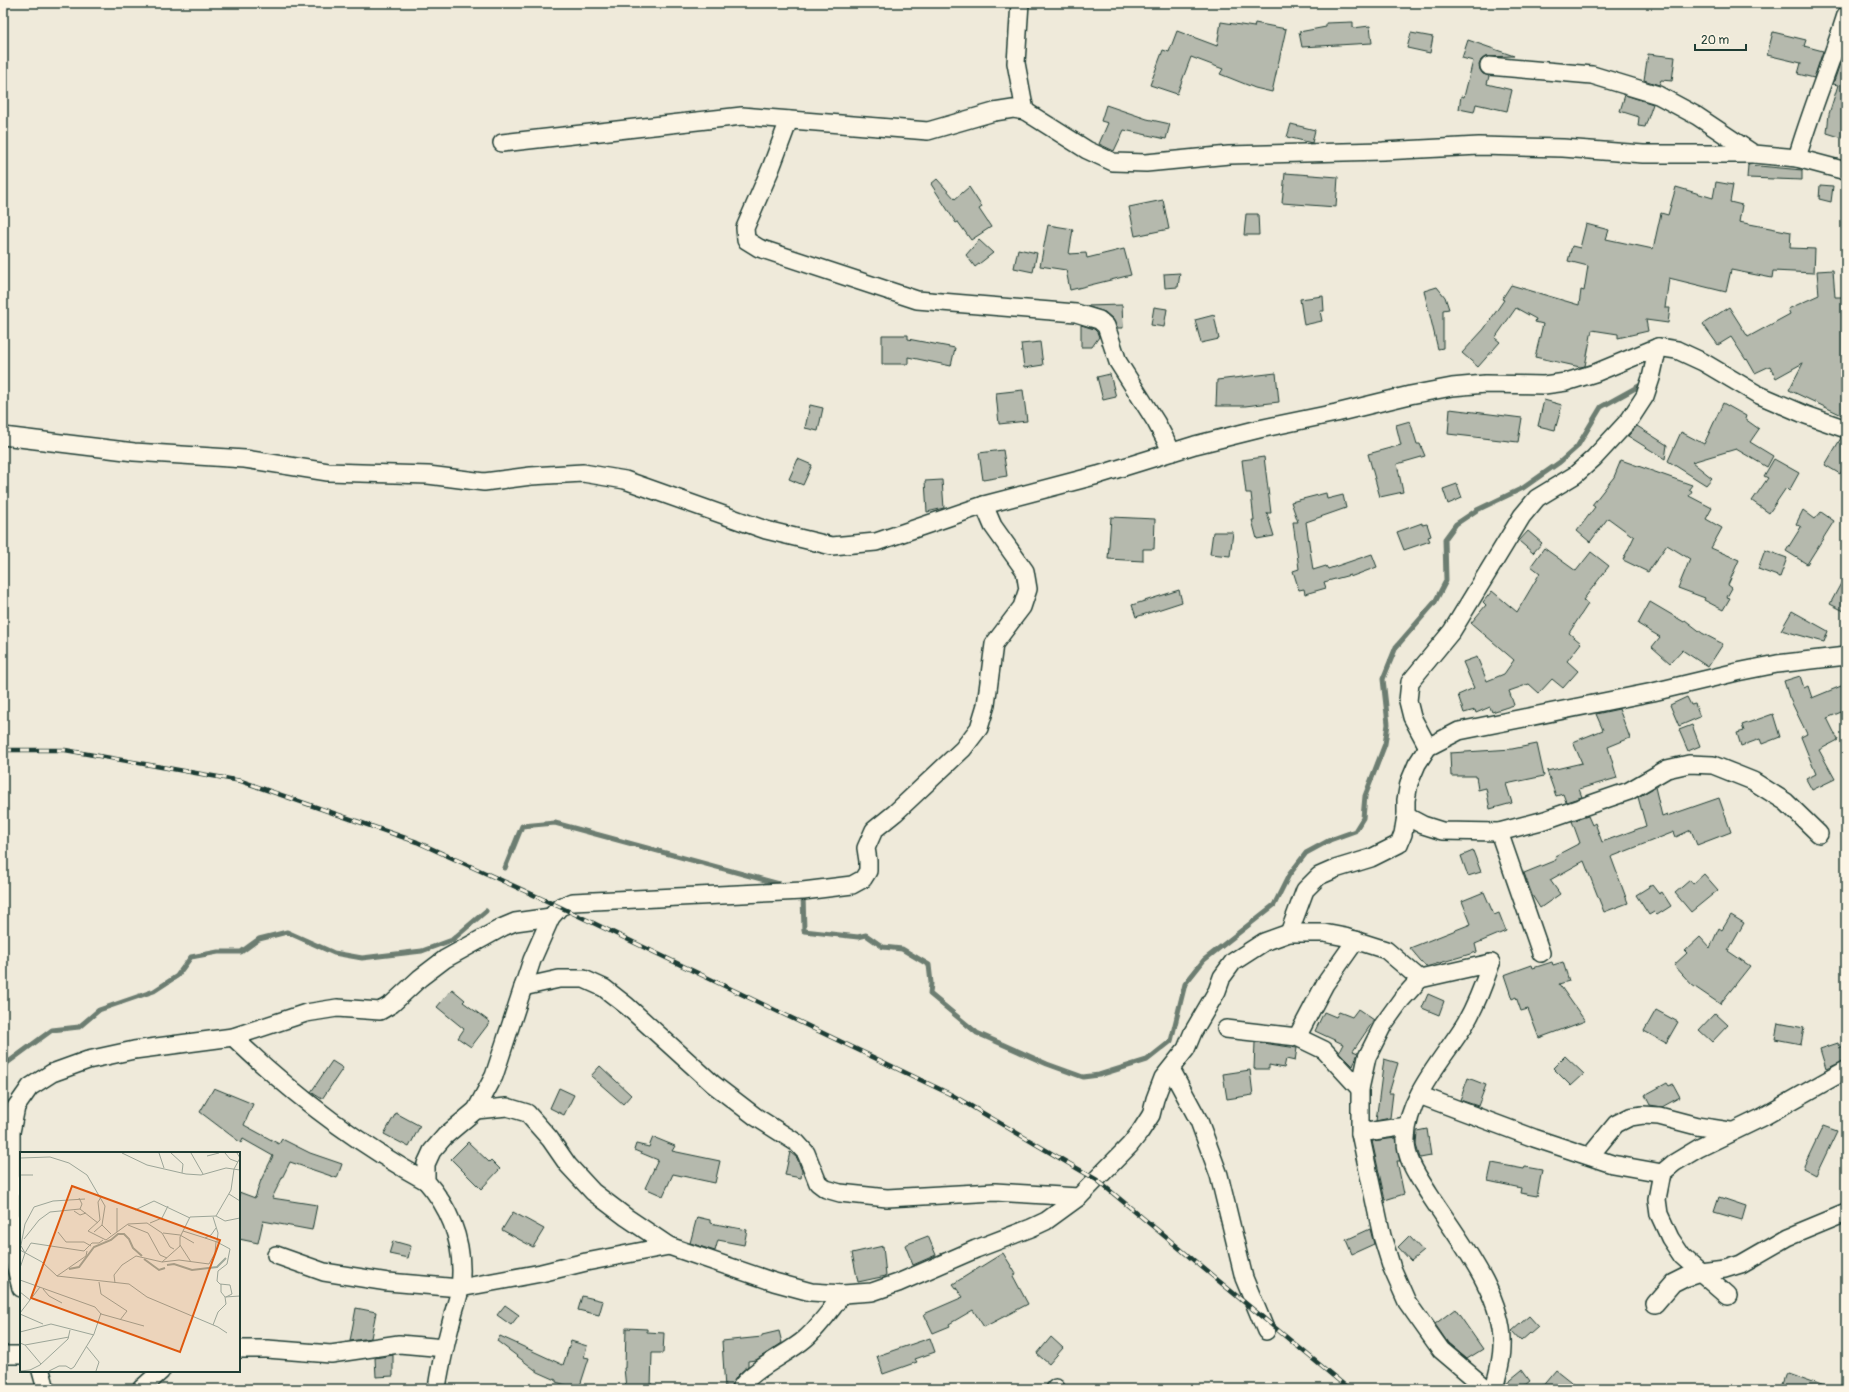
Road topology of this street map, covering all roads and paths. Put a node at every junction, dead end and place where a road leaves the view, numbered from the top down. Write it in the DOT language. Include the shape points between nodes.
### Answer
graph roads {
  1 [pos="1020,3"];
  2 [pos="1846,15"];
  3 [pos="1489,66"];
  4 [pos="1025,111"];
  5 [pos="788,120"];
  6 [pos="502,143"];
  7 [pos="1754,154"];
  8 [pos="1797,158"];
  9 [pos="1846,171"];
  10 [pos="1658,347"];
  11 [pos="1846,429"];
  12 [pos="3,436"];
  13 [pos="1172,452"];
  14 [pos="984,505"];
  15 [pos="1846,656"];
  16 [pos="1428,747"];
  17 [pos="1406,816"];
  18 [pos="1499,832"];
  19 [pos="1819,834"];
  20 [pos="551,917"];
  21 [pos="1289,933"];
  22 [pos="1356,940"];
  23 [pos="1541,953"];
  24 [pos="1420,979"];
  25 [pos="523,987"];
  26 [pos="1226,1028"];
  27 [pos="233,1037"];
  28 [pos="1297,1037"];
  29 [pos="1171,1069"];
  30 [pos="1846,1070"];
  31 [pos="1360,1089"];
  32 [pos="1419,1095"];
  33 [pos="476,1110"];
  34 [pos="1407,1126"];
  35 [pos="1730,1131"];
  36 [pos="1360,1133"];
  37 [pos="1590,1156"];
  38 [pos="1662,1174"];
  39 [pos="426,1181"];
  40 [pos="1079,1197"];
  41 [pos="1846,1213"];
  42 [pos="669,1246"];
  43 [pos="276,1255"];
  44 [pos="1700,1272"];
  45 [pos="20,1284"];
  46 [pos="460,1288"];
  47 [pos="843,1294"];
  48 [pos="1728,1296"];
  49 [pos="1655,1304"];
  50 [pos="1266,1332"];
  51 [pos="445,1348"];
  52 [pos="240,1349"];
  53 [pos="3,1355"];
  54 [pos="20,1355"];
  55 [pos="41,1372"];
  56 [pos="160,1372"];
  57 [pos="46,1389"];
  58 [pos="141,1389"];
  59 [pos="438,1389"];
  60 [pos="740,1389"];
  61 [pos="1486,1389"];
  62 [pos="1494,1389"];
  1 -- 4 [label="street" via="1016,62"];
  2 -- 8 [label="street"];
  3 -- 7 [label="street" via="1592,75 1658,95 1697,116"];
  4 -- 5 [label="street" via="1013,109 994,112 928,131"];
  4 -- 7 [label="street" via="1086,150 1113,162 1146,163 1229,155 1479,146 1563,148 1643,154"];
  5 -- 6 [label="street" via="742,116"];
  5 -- 13 [label="street" via="745,228 746,240 759,248 917,300 1076,313 1099,320 1106,326 1118,362"];
  7 -- 8 [label="street"];
  8 -- 9 [label="street"];
  10 -- 11 [label="street" via="1677,350 1703,362 1757,394"];
  10 -- 13 [label="street" via="1595,374 1566,382 1544,385 1485,384 1445,389 1258,429"];
  10 -- 16 [label="street" via="1645,396 1630,419 1575,475 1537,498 1522,516 1452,631 1410,682 1408,701 1412,717"];
  12 -- 14 [label="street" via="134,452 245,459 328,472 428,475 484,482 583,473 625,480 766,530 832,546 876,542"];
  13 -- 14 [label="street" via="1098,475"];
  14 -- 20 [label="street" via="993,526 1025,571 1028,589 1022,607 994,644 986,705 979,728 963,749 874,830 866,848 868,871 863,879 852,885 803,891 573,902 560,907"];
  15 -- 16 [label="street" via="1777,664 1500,722 1459,731"];
  16 -- 17 [label="street" via="1417,764 1410,783"];
  17 -- 18 [label="street" via="1442,831"];
  17 -- 21 [label="street" via="1399,844 1371,858 1319,876 1305,890"];
  18 -- 19 [label="street" via="1545,820 1629,791 1667,769 1689,764 1713,765 1753,781 1786,802"];
  18 -- 23 [label="street"];
  20 -- 25 [label="street"];
  20 -- 27 [label="street" via="515,922 503,927 445,959 392,1004 380,1011 337,1008 314,1012"];
  21 -- 22 [label="street" via="1334,934"];
  21 -- 29 [label="street" via="1264,942 1233,962 1222,977 1186,1049"];
  22 -- 24 [label="street" via="1386,950"];
  22 -- 28 [label="street" via="1325,984"];
  24 -- 31 [label="street" via="1383,1025 1367,1057"];
  24 -- 32 [label="street" via="1491,963 1481,992 1465,1023"];
  25 -- 33 [label="street" via="494,1076"];
  25 -- 40 [label="street" via="559,979 584,979 604,988 713,1084 756,1117 797,1142 806,1153 818,1183 826,1189 887,1198 995,1192"];
  26 -- 28 [label="street"];
  27 -- 39 [label="street" via="262,1066 318,1111 399,1166"];
  27 -- 45 [label="street" via="169,1044 88,1060 52,1073 30,1087 16,1107 11,1132 11,1230"];
  28 -- 31 [label="street" via="1324,1050"];
  29 -- 40 [label="street" via="1163,1078 1151,1115 1140,1132"];
  29 -- 50 [label="street" via="1199,1122 1219,1175 1244,1278"];
  30 -- 35 [label="street" via="1761,1118"];
  31 -- 36 [label="street"];
  32 -- 34 [label="street"];
  32 -- 37 [label="street"];
  33 -- 39 [label="street" via="445,1136 432,1151 426,1164"];
  33 -- 42 [label="street" via="507,1107 527,1113 593,1192"];
  34 -- 36 [label="street"];
  34 -- 62 [label="street" via="1406,1140 1410,1160 1472,1257 1491,1296 1500,1322 1502,1348"];
  35 -- 37 [label="street" via="1643,1114 1616,1124"];
  35 -- 38 [label="street" via="1674,1163"];
  36 -- 61 [label="street" via="1382,1236 1407,1302 1441,1350"];
  37 -- 38 [label="street" via="1612,1164"];
  38 -- 44 [label="street" via="1657,1198 1658,1214 1682,1256"];
  39 -- 46 [label="street" via="438,1195 458,1238"];
  40 -- 47 [label="street" via="1046,1221 898,1283 872,1292"];
  41 -- 44 [label="street" via="1788,1237 1741,1264"];
  42 -- 46 [label="street"];
  42 -- 47 [label="street" via="803,1290"];
  43 -- 46 [label="street" via="330,1274"];
  44 -- 48 [label="street"];
  44 -- 49 [label="street" via="1673,1283"];
  46 -- 51 [label="street"];
  47 -- 60 [label="street" via="806,1338 756,1372"];
  51 -- 52 [label="street" via="399,1344 331,1354"];
  51 -- 59 [label="street"];
  53 -- 54 [label="street"];
  55 -- 57 [label="street"];
  56 -- 58 [label="street"];
}
